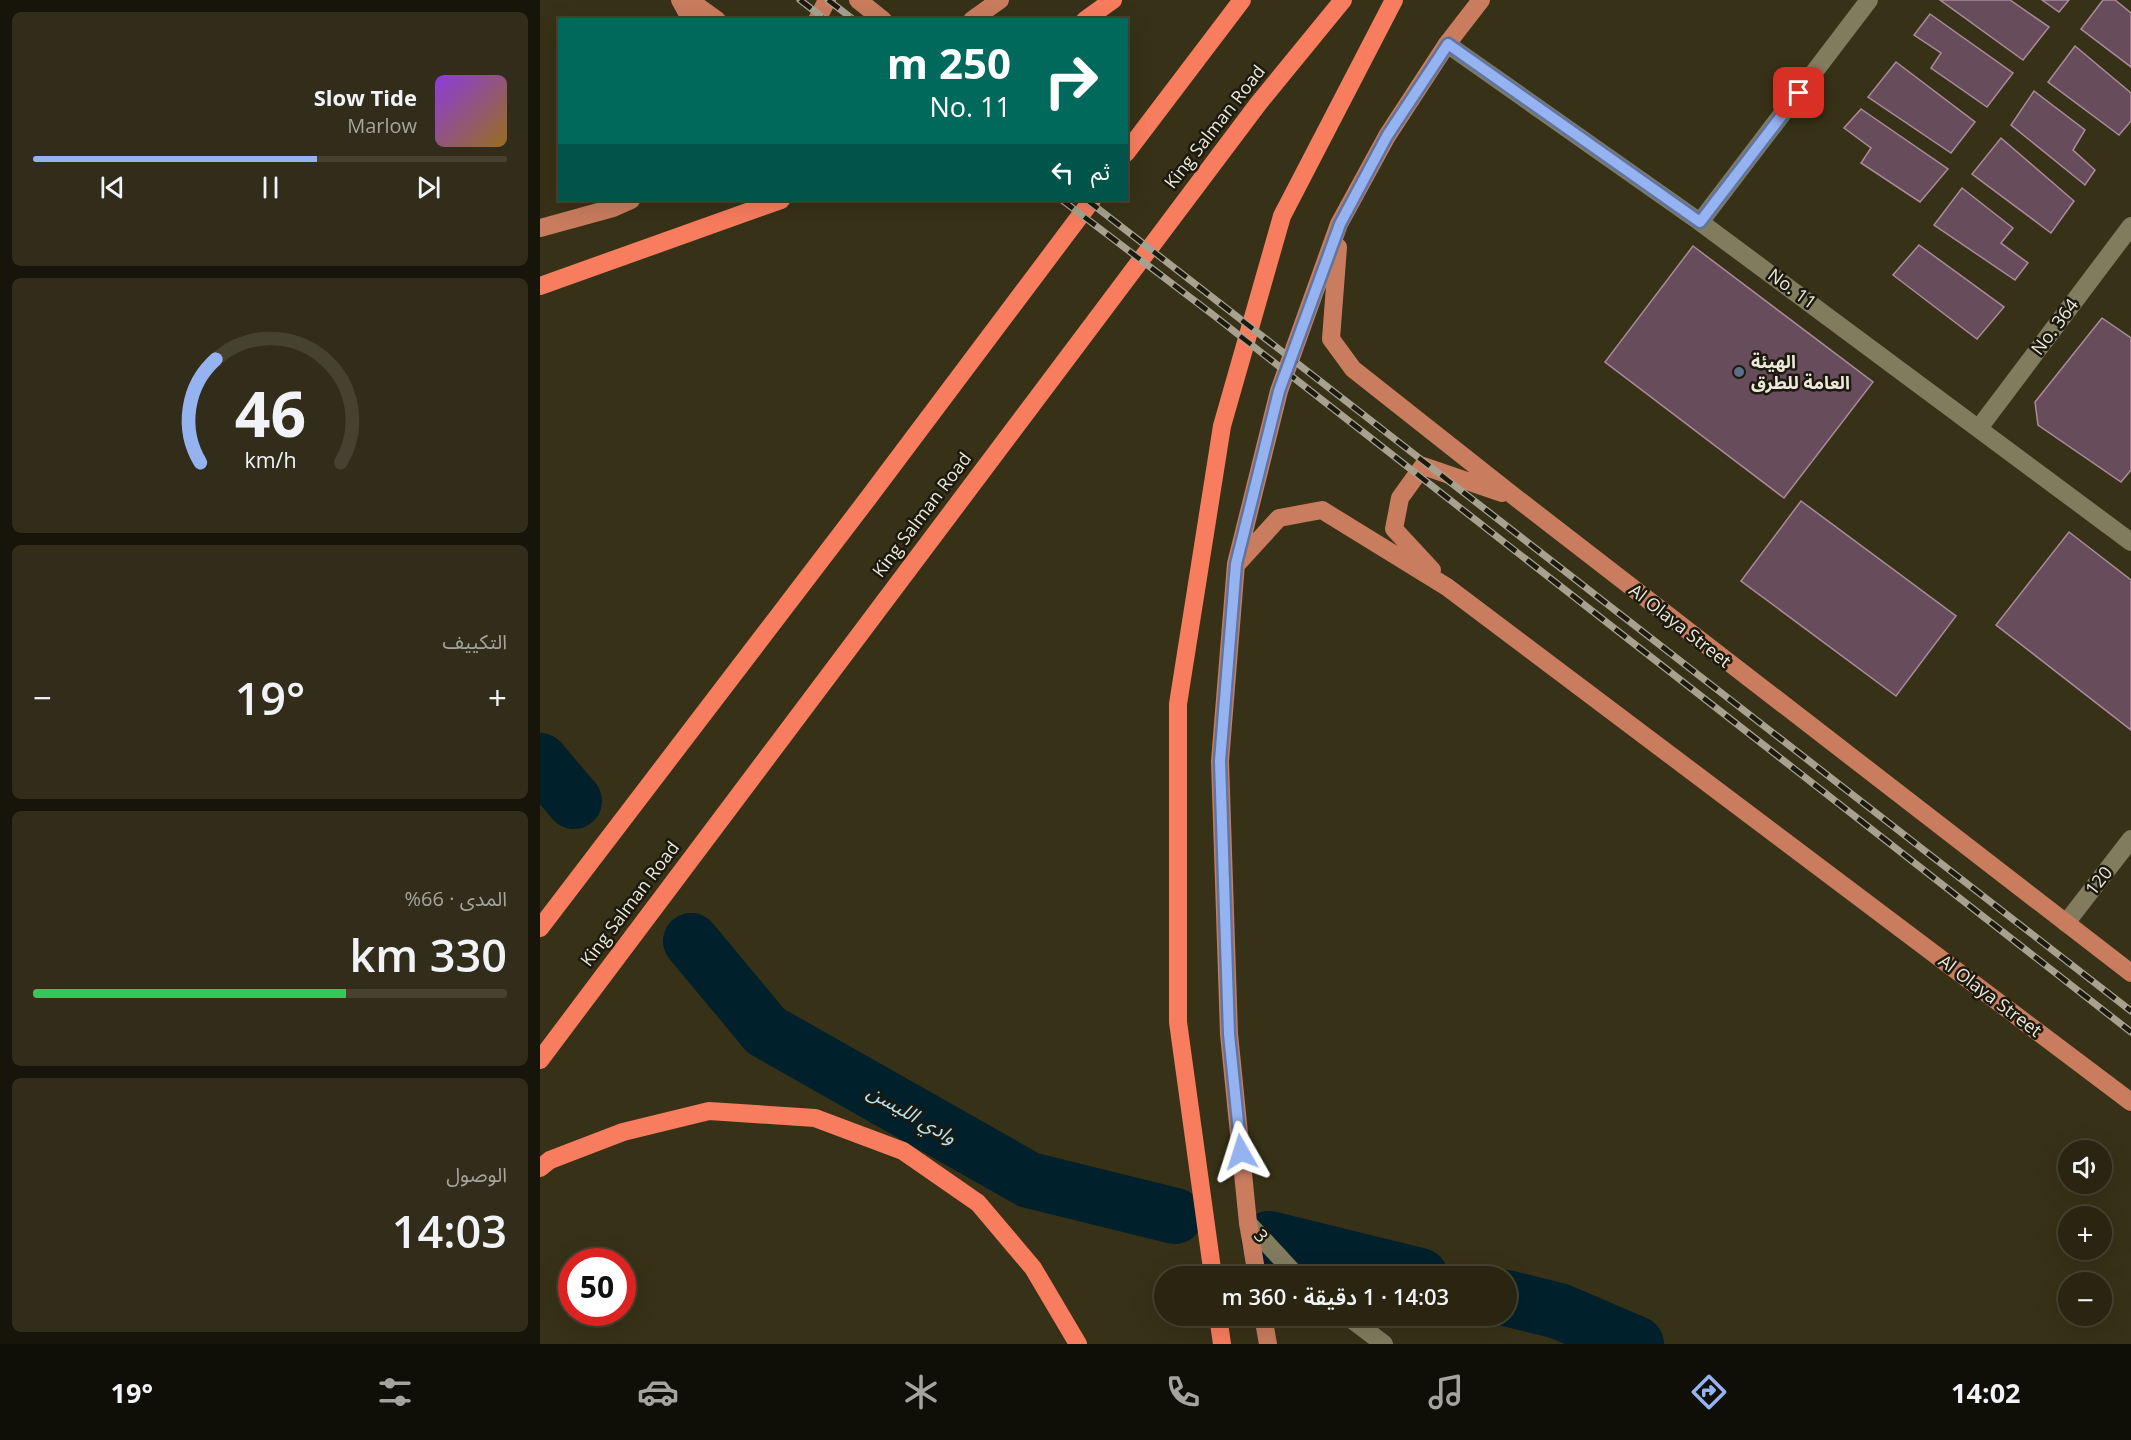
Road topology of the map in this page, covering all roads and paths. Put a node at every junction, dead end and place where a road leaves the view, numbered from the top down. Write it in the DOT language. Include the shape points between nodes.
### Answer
graph roads {
  1 [pos="680,0"];
  2 [pos="689,0"];
  3 [pos="827,0"];
  4 [pos="858,0"];
  5 [pos="1000,0"];
  6 [pos="1113,0"];
  7 [pos="1242,0"];
  8 [pos="1343,0"];
  9 [pos="1394,0"];
  10 [pos="1481,0"];
  11 [pos="1869,0"];
  12 [pos="690,18"];
  13 [pos="714,18"];
  14 [pos="818,18"];
  15 [pos="880,18"];
  16 [pos="975,18"];
  17 [pos="1088,18"];
  18 [pos="1448,44"];
  19 [pos="1128,150"];
  20 [pos="629,201"];
  21 [pos="778,201"];
  22 [pos="1091,201"];
  23 [pos="1700,222"];
  24 [pos="1340,224"];
  25 [pos="2131,226"];
  26 [pos="540,228"];
  27 [pos="540,286"];
  28 [pos="1980,428"];
  29 [pos="1515,497"];
  30 [pos="2131,542"];
  31 [pos="1236,564"];
  32 [pos="1447,587"];
  33 [pos="2131,839"];
  34 [pos="2066,923"];
  35 [pos="540,928"];
  36 [pos="2131,973"];
  37 [pos="540,1060"];
  38 [pos="2131,1102"];
  39 [pos="540,1168"];
  40 [pos="1248,1222"];
  41 [pos="1212,1266"];
  42 [pos="1255,1266"];
  43 [pos="1288,1266"];
  44 [pos="1219,1326"];
  45 [pos="1265,1326"];
  46 [pos="1360,1326"];
  47 [pos="1078,1344"];
  48 [pos="1222,1344"];
  49 [pos="1268,1344"];
  50 [pos="1384,1344"];
  1 -- 12 [label="main road"];
  2 -- 13 [label="main road"];
  3 -- 14 [label="main road"];
  4 -- 15 [label="main road"];
  5 -- 16 [label="main road"];
  6 -- 17 [label="highway"];
  7 -- 19 [label="highway"];
  8 -- 37 [label="highway, King Salman Road" via="1258,104"];
  9 -- 41 [label="highway" via="1282,216 1222,426 1178,704 1178,1022"];
  10 -- 18 [label="main road"];
  11 -- 23 [label="street"];
  18 -- 23 [label="street, No. 11"];
  18 -- 24 [label="main road" via="1387,136"];
  20 -- 26 [label="main road"];
  21 -- 27 [label="highway"];
  22 -- 35 [label="highway"];
  23 -- 28 [label="street, No. 11"];
  24 -- 29 [label="main road, Al Olaya Street" via="1331,339 1353,369"];
  24 -- 31 [label="main road" via="1279,391"];
  25 -- 28 [label="street, No. 364"];
  28 -- 30 [label="street, No. 11"];
  29 -- 32 [label="main road" via="1423,466 1401,498 1394,529"];
  29 -- 34 [label="main road, Al Olaya Street"];
  31 -- 32 [label="main road, Al Olaya Street" via="1279,518 1322,510"];
  31 -- 40 [label="main road" via="1220,761 1229,1034"];
  32 -- 38 [label="main road, Al Olaya Street"];
  33 -- 34 [label="street, 120"];
  34 -- 36 [label="main road, Al Olaya Street"];
  39 -- 47 [label="highway" via="550,1160 623,1132 709,1111 815,1118 903,1151 978,1203 1034,1268"];
  40 -- 42 [label="main road"];
  40 -- 43 [label="street, 3"];
  44 -- 48 [label="highway"];
  45 -- 49 [label="main road"];
  46 -- 50 [label="street"];
}
